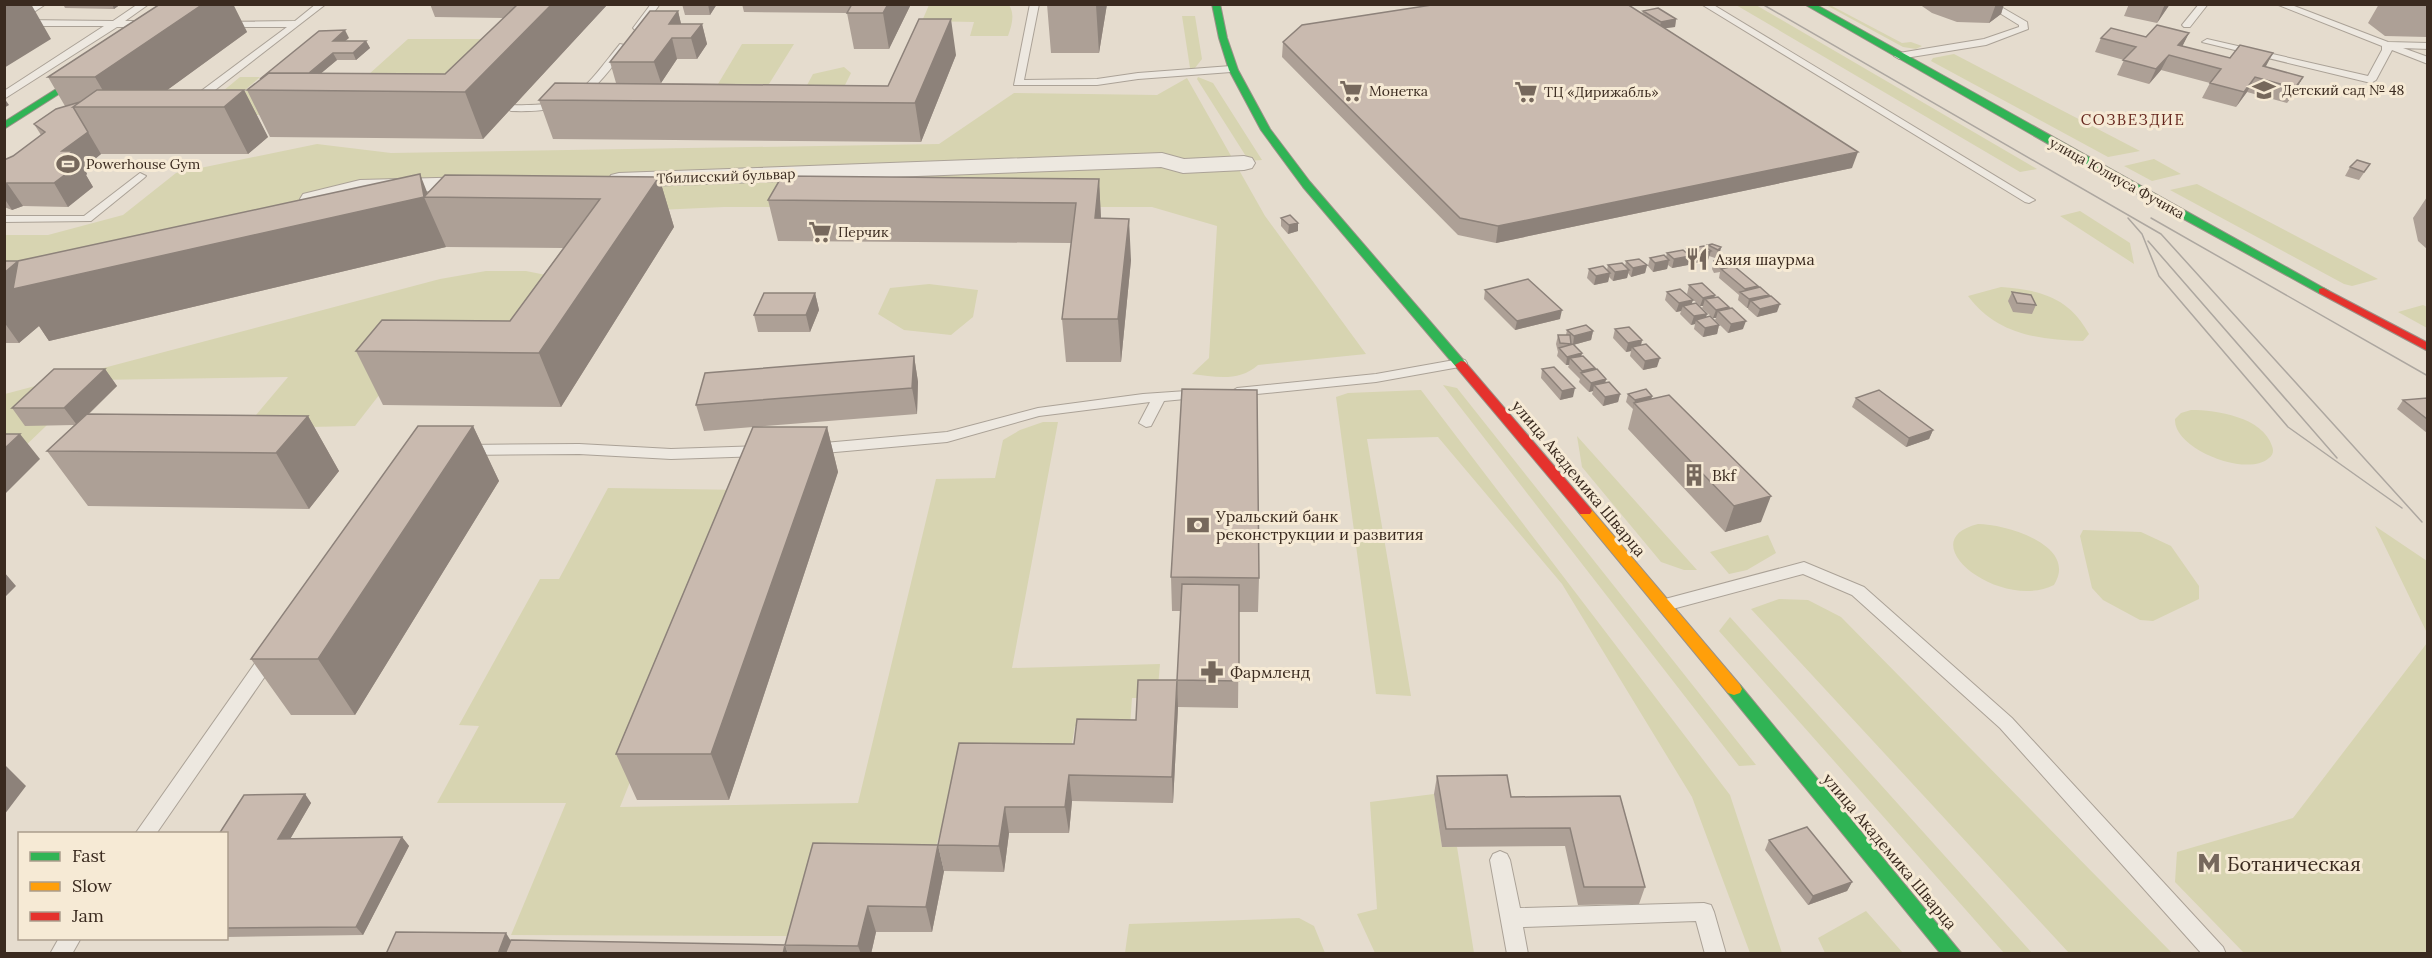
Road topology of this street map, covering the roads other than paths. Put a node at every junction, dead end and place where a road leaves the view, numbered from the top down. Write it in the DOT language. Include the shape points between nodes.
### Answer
graph roads {
  1 [pos="42,4"];
  2 [pos="145,4"];
  3 [pos="322,4"];
  4 [pos="656,4"];
  5 [pos="1035,4"];
  6 [pos="1216,4"];
  7 [pos="1705,4"];
  8 [pos="1808,4"];
  9 [pos="1989,4"];
  10 [pos="2204,4"];
  11 [pos="2280,4"];
  12 [pos="8,23"];
  13 [pos="115,23"];
  14 [pos="160,24"];
  15 [pos="215,24"];
  16 [pos="297,24"];
  17 [pos="2187,25"];
  18 [pos="145,37"];
  19 [pos="2207,42"];
  20 [pos="2386,45"];
  21 [pos="2427,46"];
  22 [pos="1899,56"];
  23 [pos="2427,61"];
  24 [pos="105,62"];
  25 [pos="1231,69"];
  26 [pos="4,96"];
  27 [pos="187,106"];
  28 [pos="512,108"];
  29 [pos="4,126"];
  30 [pos="1244,163"];
  31 [pos="140,176"];
  32 [pos="597,181"];
  33 [pos="494,184"];
  34 [pos="2029,200"];
  35 [pos="290,210"];
  36 [pos="4,219"];
  37 [pos="2427,348"];
  38 [pos="1460,363"];
  39 [pos="1159,397"];
  40 [pos="1146,423"];
  41 [pos="795,449"];
  42 [pos="449,450"];
  43 [pos="773,450"];
  44 [pos="1665,605"];
  45 [pos="280,641"];
  46 [pos="146,832"];
  47 [pos="1500,860"];
  48 [pos="1512,918"];
  49 [pos="70,940"];
  50 [pos="60,954"];
  51 [pos="1518,954"];
  52 [pos="1716,954"];
  53 [pos="1953,954"];
  54 [pos="2216,954"];
  1 -- 12 [label="lane"];
  2 -- 13 [label="lane"];
  3 -- 16 [label="lane"];
  4 -- 28 [label="lane" via="581,98 552,109"];
  5 -- 25 [label="lane" via="1018,83 1097,82 1138,75"];
  6 -- 25 [label="street, улица Академика Шварца" via="1217,23"];
  7 -- 34 [label="lane"];
  8 -- 22 [label="street, улица Юлиуса Фучика"];
  9 -- 22 [label="lane" via="2019,20 2023,29 1986,42"];
  10 -- 17 [label="lane"];
  11 -- 20 [label="lane"];
  12 -- 13 [label="lane"];
  13 -- 14 [label="lane"];
  13 -- 26 [label="lane"];
  14 -- 18 [label="street"];
  15 -- 16 [label="lane"];
  16 -- 27 [label="lane"];
  19 -- 20 [label="lane" via="2371,80"];
  20 -- 21 [label="lane"];
  20 -- 23 [label="lane"];
  22 -- 37 [label="street, улица Юлиуса Фучика"];
  24 -- 29 [label="street"];
  25 -- 38 [label="street, улица Академика Шварца" via="1258,119 1303,180"];
  30 -- 32 [label="street, Тбилисский бульвар" via="1183,166 1162,160"];
  31 -- 36 [label="lane" via="87,219"];
  33 -- 35 [label="street" via="402,186"];
  38 -- 39 [label="lane" via="1296,387"];
  38 -- 44 [label="street, улица Академика Шварца"];
  39 -- 40 [label="lane"];
  39 -- 41 [label="lane" via="1038,412 947,437"];
  42 -- 43 [label="lane" via="579,449 671,454"];
  44 -- 53 [label="street, улица Академика Шварца"];
  44 -- 54 [label="lane" via="1804,568 1858,591 2006,723"];
  45 -- 46 [label="lane"];
  47 -- 48 [label="lane"];
  48 -- 51 [label="lane"];
  48 -- 52 [label="lane" via="1704,912"];
  49 -- 50 [label="lane"];
}
